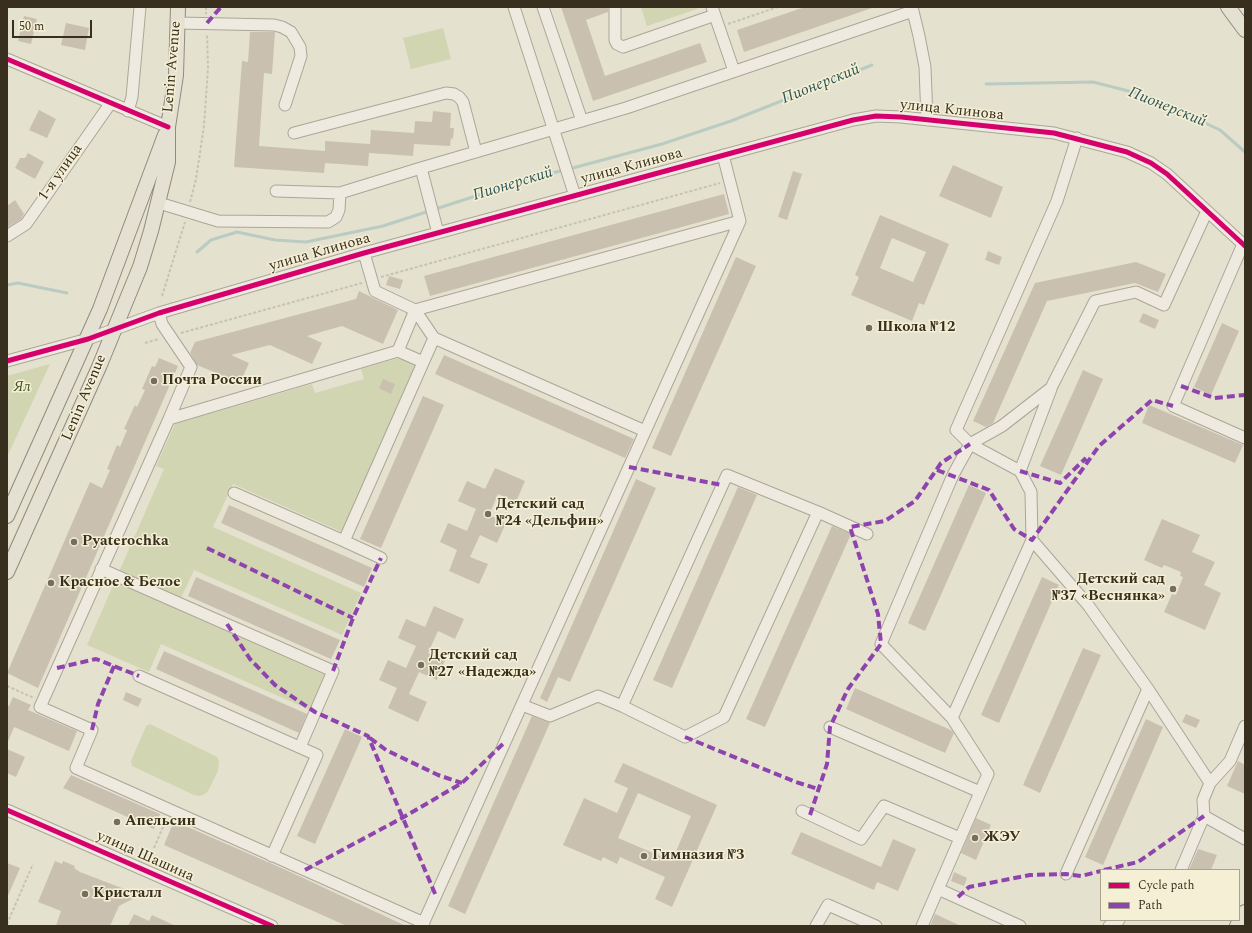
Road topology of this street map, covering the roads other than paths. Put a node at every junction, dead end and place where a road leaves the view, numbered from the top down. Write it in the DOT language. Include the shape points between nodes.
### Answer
graph roads {
  1 [pos="140,7"];
  2 [pos="178,7"];
  3 [pos="514,7"];
  4 [pos="543,7"];
  5 [pos="614,7"];
  6 [pos="1228,7"];
  7 [pos="912,9"];
  8 [pos="714,11"];
  9 [pos="178,23"];
  10 [pos="1245,30"];
  11 [pos="7,59"];
  12 [pos="734,71"];
  13 [pos="110,104"];
  14 [pos="285,105"];
  15 [pos="128,111"];
  16 [pos="927,120"];
  17 [pos="582,121"];
  18 [pos="168,127"];
  19 [pos="554,129"];
  20 [pos="294,133"];
  21 [pos="1077,138"];
  22 [pos="476,152"];
  23 [pos="723,155"];
  24 [pos="421,168"];
  25 [pos="276,191"];
  26 [pos="340,193"];
  27 [pos="575,196"];
  28 [pos="159,203"];
  29 [pos="1207,211"];
  30 [pos="740,221"];
  31 [pos="438,233"];
  32 [pos="7,236"];
  33 [pos="1244,245"];
  34 [pos="364,253"];
  35 [pos="415,310"];
  36 [pos="159,313"];
  37 [pos="115,329"];
  38 [pos="88,338"];
  39 [pos="434,338"];
  40 [pos="398,351"];
  41 [pos="7,361"];
  42 [pos="424,362"];
  43 [pos="1051,388"];
  44 [pos="169,419"];
  45 [pos="645,431"];
  46 [pos="1245,438"];
  47 [pos="970,444"];
  48 [pos="1020,471"];
  49 [pos="234,493"];
  50 [pos="818,512"];
  51 [pos="7,516"];
  52 [pos="867,534"];
  53 [pos="1032,540"];
  54 [pos="344,541"];
  55 [pos="381,558"];
  56 [pos="102,569"];
  57 [pos="7,572"];
  58 [pos="139,676"];
  59 [pos="1148,688"];
  60 [pos="522,705"];
  61 [pos="622,706"];
  62 [pos="952,718"];
  63 [pos="830,726"];
  64 [pos="1245,726"];
  65 [pos="300,747"];
  66 [pos="1210,783"];
  67 [pos="980,792"];
  68 [pos="7,810"];
  69 [pos="802,811"];
  70 [pos="1204,816"];
  71 [pos="960,838"];
  72 [pos="1245,838"];
  73 [pos="272,856"];
  74 [pos="1181,869"];
  75 [pos="1066,874"];
  76 [pos="938,889"];
  77 [pos="1245,912"];
  78 [pos="1240,921"];
  79 [pos="423,924"];
  80 [pos="272,926"];
  81 [pos="816,926"];
  82 [pos="876,926"];
  83 [pos="922,926"];
  84 [pos="1020,926"];
  1 -- 15 [label="street" via="132,97"];
  2 -- 9 [label="main road, Lenin Avenue"];
  3 -- 19 [label="street"];
  4 -- 17 [label="street"];
  5 -- 8 [label="street" via="615,40 623,47"];
  6 -- 10 [label="main road"];
  7 -- 12 [label="street"];
  7 -- 16 [label="street" via="925,67"];
  8 -- 12 [label="street"];
  9 -- 14 [label="street" via="274,25 291,32 300,47 301,56"];
  9 -- 18 [label="main road, Lenin Avenue" via="176,75"];
  11 -- 13 [label="street"];
  12 -- 17 [label="street"];
  13 -- 15 [label="street"];
  13 -- 32 [label="street, 1-я улица" via="26,224"];
  15 -- 18 [label="street"];
  16 -- 21 [label="street, улица Клинова" via="1054,133"];
  16 -- 23 [label="street, улица Клинова" via="868,117"];
  17 -- 19 [label="street"];
  18 -- 28 [label="main road, Lenin Avenue" via="168,162"];
  18 -- 38 [label="main road, Lenin Avenue"];
  19 -- 22 [label="street"];
  19 -- 27 [label="street"];
  20 -- 22 [label="street" via="446,93 454,94 464,102"];
  21 -- 29 [label="street, улица Клинова" via="1127,152 1151,163 1168,174"];
  21 -- 47 [label="street" via="1057,201 956,430"];
  22 -- 24 [label="street"];
  23 -- 27 [label="street, улица Клинова"];
  23 -- 30 [label="street"];
  24 -- 26 [label="street"];
  24 -- 31 [label="street"];
  25 -- 26 [label="street"];
  26 -- 28 [label="street" via="339,210 336,217 328,222 218,221"];
  27 -- 31 [label="street, улица Клинова"];
  28 -- 37 [label="main road, Lenin Avenue" via="140,267"];
  29 -- 33 [label="street, улица Клинова"];
  29 -- 43 [label="street" via="1164,305 1136,292 1095,301"];
  30 -- 35 [label="street"];
  30 -- 45 [label="street"];
  31 -- 34 [label="street, улица Клинова"];
  33 -- 46 [label="street" via="1173,406"];
  34 -- 35 [label="street" via="375,291"];
  34 -- 36 [label="street, улица Клинова"];
  35 -- 39 [label="street"];
  35 -- 40 [label="street"];
  36 -- 37 [label="street, улица Клинова"];
  36 -- 44 [label="street" via="162,324 190,367"];
  37 -- 38 [label="street, улица Клинова"];
  37 -- 57 [label="main road, Lenin Avenue"];
  38 -- 41 [label="street, улица Клинова"];
  38 -- 51 [label="main road, Lenin Avenue"];
  39 -- 42 [label="street"];
  39 -- 45 [label="street"];
  40 -- 42 [label="street"];
  40 -- 44 [label="street"];
  42 -- 54 [label="street"];
  43 -- 47 [label="street" via="1002,426"];
  43 -- 48 [label="street"];
  44 -- 56 [label="street"];
  45 -- 60 [label="street"];
  47 -- 48 [label="street"];
  47 -- 62 [label="street" via="953,475 880,644"];
  48 -- 53 [label="street" via="1031,492"];
  49 -- 54 [label="street"];
  50 -- 52 [label="street"];
  50 -- 61 [label="street" via="724,717 686,737"];
  50 -- 61 [label="street" via="727,476"];
  53 -- 59 [label="street" via="1088,605"];
  53 -- 62 [label="street"];
  54 -- 55 [label="street"];
  56 -- 65 [label="street" via="333,672"];
  56 -- 73 [label="street" via="40,707 92,730 76,768"];
  58 -- 65 [label="street"];
  59 -- 66 [label="street"];
  59 -- 75 [label="street"];
  60 -- 61 [label="street" via="550,716 598,696"];
  60 -- 79 [label="street"];
  62 -- 67 [label="street" via="988,774"];
  63 -- 67 [label="street"];
  64 -- 66 [label="street" via="1230,761"];
  65 -- 73 [label="street" via="317,755"];
  66 -- 70 [label="street" via="1203,800"];
  67 -- 71 [label="street"];
  68 -- 80 [label="street, улица Шашина"];
  69 -- 71 [label="street" via="861,839 884,806"];
  70 -- 72 [label="street"];
  70 -- 74 [label="street"];
  71 -- 76 [label="street"];
  73 -- 79 [label="street"];
  76 -- 83 [label="street"];
  76 -- 84 [label="street"];
  77 -- 78 [label="main road"];
  81 -- 82 [label="street" via="828,905"];
}
